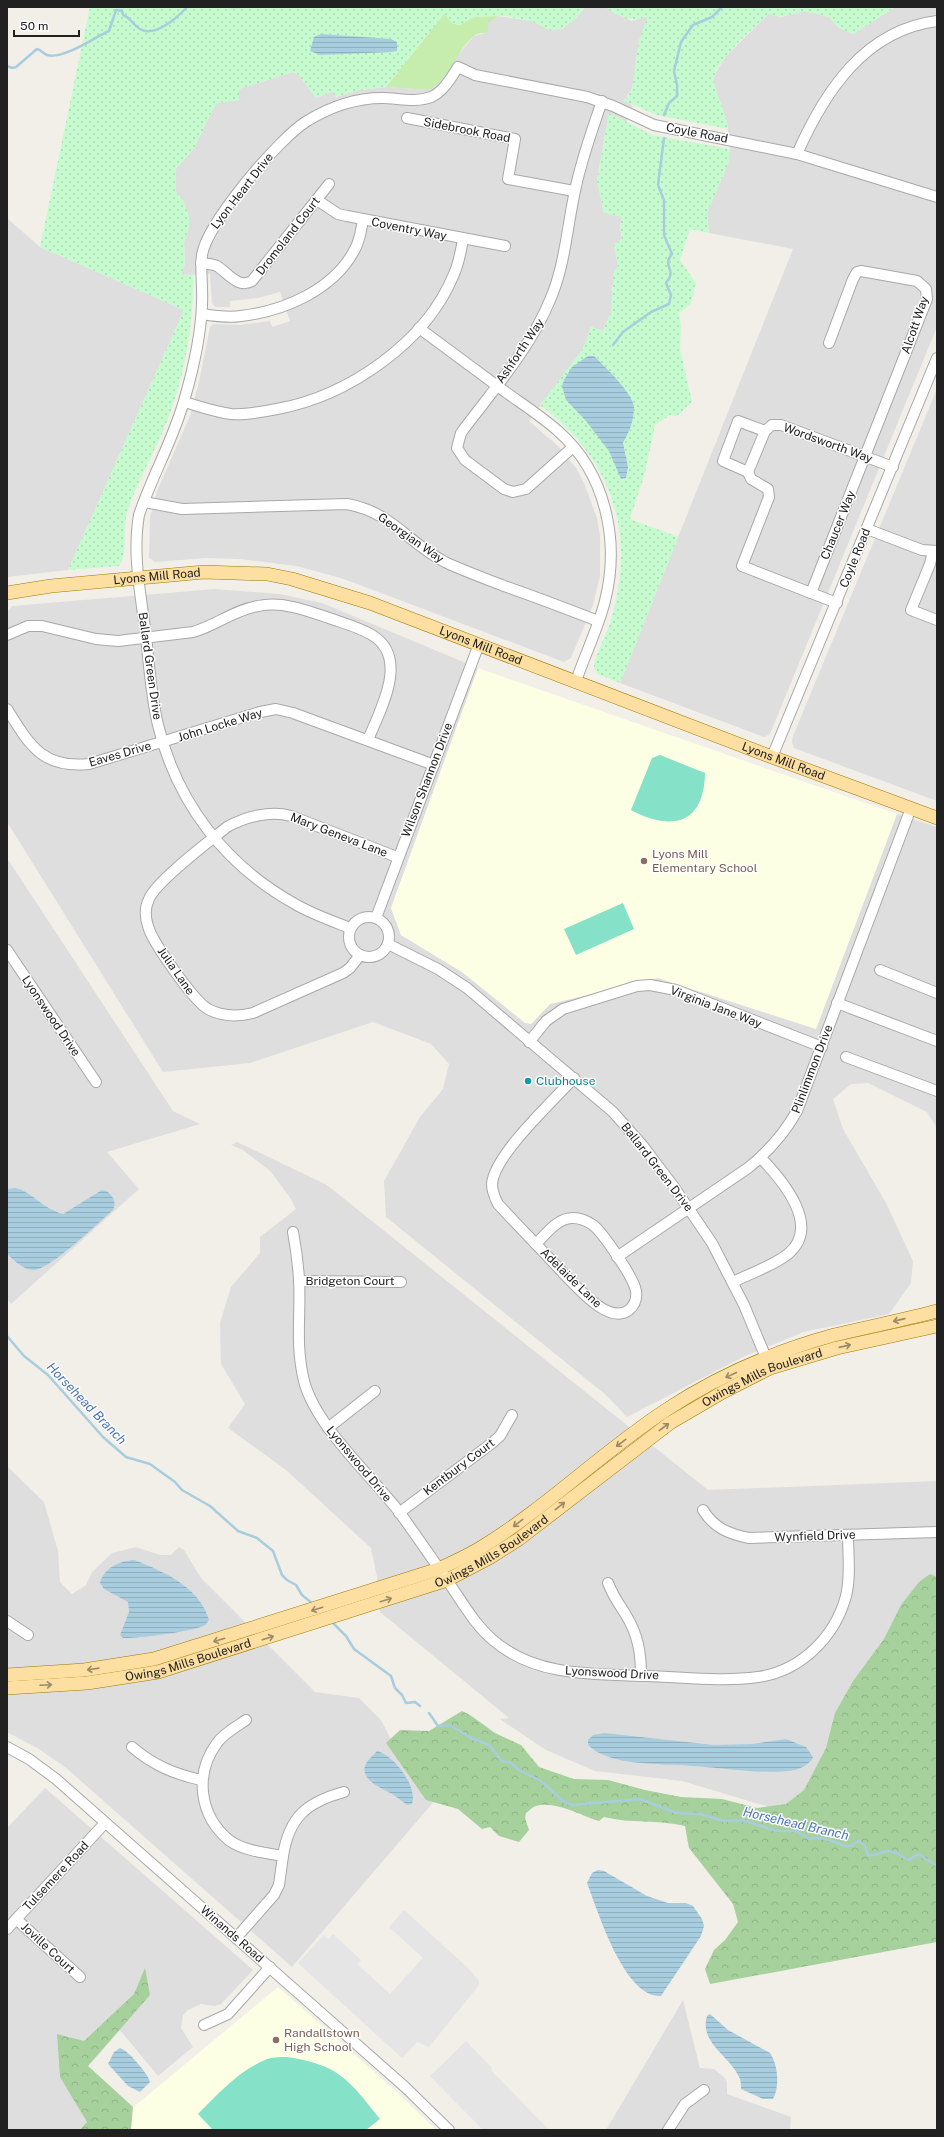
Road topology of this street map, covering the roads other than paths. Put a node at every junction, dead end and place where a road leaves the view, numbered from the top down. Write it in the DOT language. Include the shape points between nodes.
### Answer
graph roads {
  1 [pos="937,21"];
  2 [pos="458,67"];
  3 [pos="602,101"];
  4 [pos="407,118"];
  5 [pos="796,154"];
  6 [pos="329,184"];
  7 [pos="574,191"];
  8 [pos="937,197"];
  9 [pos="316,200"];
  10 [pos="362,220"];
  11 [pos="463,239"];
  12 [pos="505,246"];
  13 [pos="202,263"];
  14 [pos="202,314"];
  15 [pos="419,328"];
  16 [pos="829,343"];
  17 [pos="937,358"];
  18 [pos="497,386"];
  19 [pos="184,402"];
  20 [pos="765,431"];
  21 [pos="573,447"];
  22 [pos="865,456"];
  23 [pos="893,467"];
  24 [pos="748,472"];
  25 [pos="144,502"];
  26 [pos="867,529"];
  27 [pos="935,551"];
  28 [pos="138,578"];
  29 [pos="7,593"];
  30 [pos="811,593"];
  31 [pos="837,603"];
  32 [pos="937,620"];
  33 [pos="598,621"];
  34 [pos="7,635"];
  35 [pos="146,638"];
  36 [pos="480,644"];
  37 [pos="576,681"];
  38 [pos="7,709"];
  39 [pos="368,740"];
  40 [pos="163,742"];
  41 [pos="772,757"];
  42 [pos="434,765"];
  43 [pos="911,808"];
  44 [pos="937,818"];
  45 [pos="214,838"];
  46 [pos="397,857"];
  47 [pos="376,918"];
  48 [pos="350,928"];
  49 [pos="388,944"];
  50 [pos="7,950"];
  51 [pos="360,955"];
  52 [pos="880,970"];
  53 [pos="937,993"];
  54 [pos="837,1003"];
  55 [pos="937,1041"];
  56 [pos="529,1042"];
  57 [pos="822,1047"];
  58 [pos="846,1057"];
  59 [pos="574,1078"];
  60 [pos="96,1082"];
  61 [pos="937,1091"];
  62 [pos="761,1158"];
  63 [pos="688,1208"];
  64 [pos="293,1232"];
  65 [pos="536,1244"];
  66 [pos="617,1257"];
  67 [pos="299,1281"];
  68 [pos="401,1282"];
  69 [pos="733,1282"];
  70 [pos="937,1311"];
  71 [pos="937,1326"];
  72 [pos="768,1363"];
  73 [pos="375,1391"];
  74 [pos="512,1415"];
  75 [pos="328,1428"];
  76 [pos="703,1510"];
  77 [pos="400,1513"];
  78 [pos="937,1532"];
  79 [pos="848,1535"];
  80 [pos="439,1569"];
  81 [pos="447,1580"];
  82 [pos="608,1583"];
  83 [pos="7,1621"];
  84 [pos="28,1635"];
  85 [pos="7,1675"];
  86 [pos="641,1675"];
  87 [pos="7,1688"];
  88 [pos="246,1720"];
  89 [pos="7,1747"];
  90 [pos="132,1747"];
  91 [pos="201,1780"];
  92 [pos="344,1792"];
  93 [pos="106,1823"];
  94 [pos="283,1856"];
  95 [pos="16,1919"];
  96 [pos="7,1929"];
  97 [pos="236,1938"];
  98 [pos="270,1967"];
  99 [pos="80,1977"];
  100 [pos="204,2025"];
  101 [pos="704,2090"];
  102 [pos="450,2130"];
  103 [pos="668,2130"];
  1 -- 5 [label="street" via="925,22 900,31 869,49 854,62 824,100"];
  2 -- 3 [label="street, Coyle Road" via="475,75"];
  2 -- 13 [label="street, Lyon Heart Drive" via="445,86 432,96 415,99 361,99 342,103 292,131 267,157 212,227 206,241"];
  3 -- 5 [label="street, Coyle Road" via="654,125"];
  3 -- 7 [label="street, Ashforth Way"];
  4 -- 7 [label="street, Sidebrook Road" via="516,139 508,179"];
  5 -- 8 [label="street, Coyle Road"];
  6 -- 9 [label="street, Dromoland Court"];
  7 -- 18 [label="street, Ashforth Way" via="558,280 551,298 536,329"];
  9 -- 10 [label="street, Coventry Way" via="338,214"];
  9 -- 13 [label="street, Dromoland Court" via="248,284 237,282 216,265"];
  10 -- 11 [label="street, Coventry Way"];
  10 -- 14 [label="street" via="358,242 350,259 325,283 309,294 282,307 257,314 224,317"];
  11 -- 12 [label="street, Coventry Way"];
  11 -- 15 [label="street" via="454,276"];
  13 -- 14 [label="street, Lyon Heart Drive"];
  14 -- 19 [label="street, Lyon Heart Drive"];
  15 -- 18 [label="street"];
  15 -- 19 [label="street" via="374,368 339,389 303,403 260,412 232,414"];
  16 -- 22 [label="street, Alcott Way" via="857,272 917,281 926,289 927,299"];
  17 -- 23 [label="street, Coyle Road"];
  18 -- 21 [label="street" via="544,420"];
  18 -- 21 [label="street, Ashforth Way" via="461,433 457,448 465,460 504,489 519,491 526,489"];
  19 -- 25 [label="street, Lyon Heart Drive"];
  20 -- 22 [label="street, Wordsworth Way" via="772,425 780,424"];
  20 -- 24 [label="street, Wordsworth Way"];
  20 -- 24 [label="street, Wordsworth Way" via="738,421 723,461"];
  21 -- 33 [label="street" via="585,462 601,495 610,535 609,578 605,602"];
  22 -- 23 [label="street, Wordsworth Way"];
  22 -- 30 [label="street, Chaucer Way"];
  23 -- 26 [label="street, Coyle Road"];
  24 -- 30 [label="street" via="751,479 768,490 769,497 742,566"];
  25 -- 28 [label="street, Lyon Heart Drive" via="136,531"];
  25 -- 33 [label="street, Georgian Way" via="182,509 347,504 358,506 383,517 430,552 456,567"];
  26 -- 27 [label="street" via="922,550"];
  26 -- 31 [label="street, Coyle Road"];
  27 -- 32 [label="street" via="911,610"];
  28 -- 29 [label="main road, Lyons Mill Road"];
  28 -- 35 [label="street, Ballard Green Drive"];
  28 -- 36 [label="main road, Lyons Mill Road" via="183,573 267,574 363,600"];
  30 -- 31 [label="street"];
  31 -- 41 [label="street, Coyle Road"];
  33 -- 37 [label="street"];
  34 -- 35 [label="street" via="28,626 42,626 108,641"];
  35 -- 39 [label="street" via="193,632 246,608 271,604 300,609 362,630 378,640 386,649 391,670 387,690"];
  35 -- 40 [label="street, Ballard Green Drive" via="153,697"];
  36 -- 37 [label="main road, Lyons Mill Road"];
  36 -- 42 [label="street, Wilson Shannon Drive"];
  37 -- 41 [label="main road, Lyons Mill Road"];
  38 -- 40 [label="street, Eaves Drive" via="32,747 43,756 59,763 77,766 89,764"];
  39 -- 40 [label="street, John Locke Way" via="276,709"];
  39 -- 42 [label="street, John Locke Way"];
  40 -- 45 [label="street, Ballard Green Drive" via="187,801"];
  41 -- 43 [label="main road, Lyons Mill Road"];
  42 -- 46 [label="street, Wilson Shannon Drive"];
  43 -- 44 [label="main road, Lyons Mill Road"];
  43 -- 54 [label="street, Plinlimmon Drive"];
  45 -- 46 [label="street, Mary Geneva Lane" via="235,822 281,813"];
  45 -- 48 [label="street, Ballard Green Drive" via="252,875 273,891 296,905"];
  45 -- 51 [label="street, Julia Lane" via="159,884 148,899 146,908 148,927 152,935 199,1002 220,1014 242,1016 253,1013 343,972 350,968"];
  46 -- 47 [label="street, Wilson Shannon Drive"];
  47 -- 48 [label="street" via="361,918"];
  47 -- 49 [label="street" via="388,928"];
  48 -- 51 [label="street" via="350,944"];
  49 -- 51 [label="street" via="385,950 373,957"];
  49 -- 56 [label="street, Ballard Green Drive" via="451,977"];
  50 -- 60 [label="street, Lyonswood Drive"];
  52 -- 53 [label="street"];
  54 -- 55 [label="street"];
  54 -- 57 [label="street, Plinlimmon Drive"];
  56 -- 57 [label="street, Virginia Jane Way" via="546,1020 563,1009 637,986 650,985 676,990"];
  56 -- 59 [label="street, Ballard Green Drive"];
  57 -- 62 [label="street, Plinlimmon Drive" via="798,1111 786,1130"];
  58 -- 61 [label="street"];
  59 -- 63 [label="street, Ballard Green Drive" via="613,1112 643,1146"];
  59 -- 65 [label="street, Adelaide Lane" via="503,1157 494,1174 492,1184 498,1204"];
  62 -- 63 [label="street, Plinlimmon Drive"];
  62 -- 69 [label="street" via="777,1174 792,1199 800,1217 801,1233 794,1248 782,1259"];
  63 -- 66 [label="street, Plinlimmon Drive"];
  63 -- 69 [label="street, Ballard Green Drive" via="712,1243"];
  64 -- 67 [label="street, Lyonswood Drive"];
  65 -- 66 [label="street, Adelaide Lane" via="559,1222 572,1218 593,1225"];
  65 -- 66 [label="street, Adelaide Lane" via="592,1300 609,1312 618,1314 633,1306 637,1294 635,1285"];
  67 -- 68 [label="street, Bridgeton Court"];
  67 -- 75 [label="street, Lyonswood Drive" via="297,1334 301,1368 310,1399"];
  69 -- 72 [label="street, Ballard Green Drive"];
  70 -- 72 [label="main road, Owings Mills Boulevard, one-way" via="833,1336"];
  72 -- 71 [label="main road, Owings Mills Boulevard, one-way"];
  72 -- 80 [label="main road, Owings Mills Boulevard, one-way" via="721,1379 667,1410 512,1527 481,1548"];
  81 -- 72 [label="main road, Owings Mills Boulevard, one-way" via="518,1539 670,1423"];
  73 -- 75 [label="street"];
  74 -- 77 [label="street, Kentbury Court" via="500,1436 492,1443"];
  75 -- 77 [label="street, Lyonswood Drive"];
  76 -- 79 [label="street, Wynfield Drive" via="709,1520 717,1526 727,1532 749,1538"];
  77 -- 80 [label="street, Lyonswood Drive"];
  78 -- 79 [label="street, Wynfield Drive"];
  79 -- 86 [label="street, Lyonswood Drive" via="848,1581 841,1611 826,1637 803,1659 775,1674 754,1678"];
  80 -- 81 [label="street, Lyonswood Drive"];
  80 -- 85 [label="main road, Owings Mills Boulevard, one-way" via="296,1616 147,1660 84,1670"];
  81 -- 86 [label="street, Lyonswood Drive" via="486,1634 511,1653 536,1664 574,1673"];
  87 -- 81 [label="main road, Owings Mills Boulevard, one-way" via="128,1678 191,1662"];
  82 -- 86 [label="street" via="637,1638 641,1652"];
  83 -- 84 [label="street"];
  88 -- 91 [label="street" via="218,1742 210,1754"];
  89 -- 93 [label="street, Winands Road" via="56,1779"];
  90 -- 91 [label="street" via="147,1760 162,1768"];
  91 -- 94 [label="street" via="209,1816 231,1841 253,1850"];
  92 -- 94 [label="street" via="324,1797 306,1808 289,1830"];
  93 -- 95 [label="street, Tulsemere Road"];
  93 -- 97 [label="street, Winands Road"];
  94 -- 97 [label="street" via="279,1885 274,1895"];
  95 -- 96 [label="street, Tulsemere Road"];
  95 -- 99 [label="street, Joville Court"];
  97 -- 98 [label="street, Winands Road"];
  98 -- 100 [label="street" via="228,2014"];
  98 -- 102 [label="street, Winands Road"];
  101 -- 103 [label="street" via="685,2104"];
}
